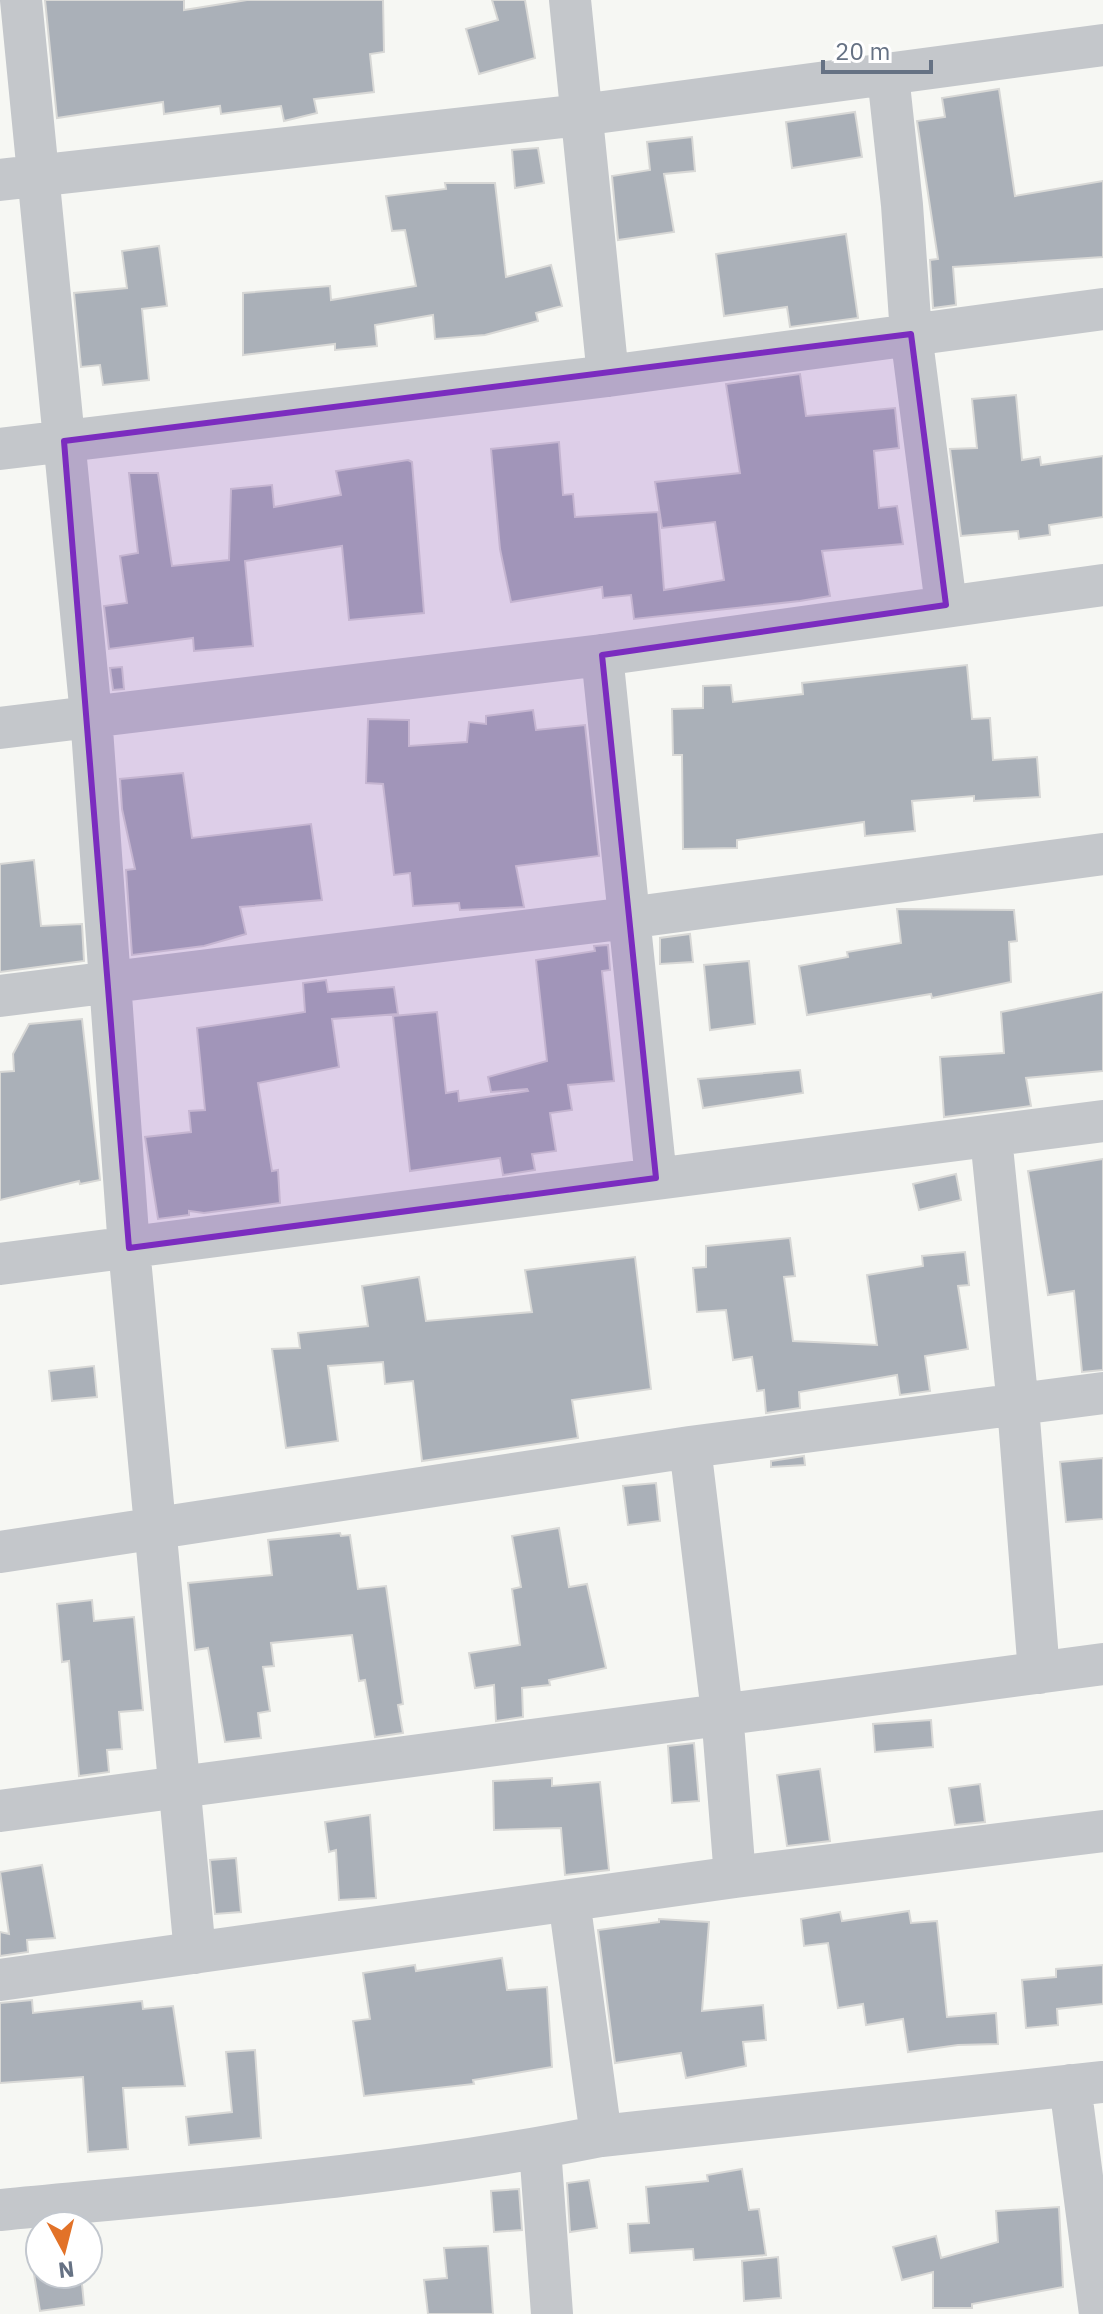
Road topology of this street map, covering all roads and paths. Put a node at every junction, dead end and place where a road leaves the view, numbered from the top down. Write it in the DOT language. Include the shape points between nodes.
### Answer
graph roads {
  1 [pos="21,0"];
  2 [pos="570,0"];
  3 [pos="1103,45"];
  4 [pos="888,75"];
  5 [pos="581,115"];
  6 [pos="18,177"];
  7 [pos="1103,309"];
  8 [pos="911,334"];
  9 [pos="608,376"];
  10 [pos="64,441"];
  11 [pos="0,449"];
  12 [pos="1103,585"];
  13 [pos="946,605"];
  14 [pos="602,655"];
  15 [pos="91,715"];
  16 [pos="0,728"];
  17 [pos="1103,854"];
  18 [pos="628,918"];
  19 [pos="111,981"];
  20 [pos="0,996"];
  21 [pos="1103,1121"];
  22 [pos="991,1137"];
  23 [pos="656,1178"];
  24 [pos="129,1248"];
  25 [pos="0,1264"];
  26 [pos="1103,1393"];
  27 [pos="1018,1406"];
  28 [pos="690,1447"];
  29 [pos="155,1529"];
  30 [pos="0,1552"];
  31 [pos="1103,1664"];
  32 [pos="1039,1673"];
  33 [pos="722,1712"];
  34 [pos="180,1787"];
  35 [pos="0,1811"];
  36 [pos="1103,1831"];
  37 [pos="735,1877"];
  38 [pos="569,1900"];
  39 [pos="195,1953"];
  40 [pos="0,1980"];
  41 [pos="1087,2084"];
  42 [pos="601,2136"];
  43 [pos="540,2148"];
  44 [pos="0,2210"];
  45 [pos="552,2314"];
  46 [pos="1100,2314"];
  1 -- 6 [label="street"];
  2 -- 5 [label="street"];
  3 -- 4 [label="street"];
  4 -- 5 [label="street"];
  4 -- 8 [label="street"];
  5 -- 6 [label="street"];
  5 -- 9 [label="street"];
  6 -- 10 [label="street"];
  7 -- 8 [label="street"];
  8 -- 9 [label="street"];
  8 -- 13 [label="street"];
  9 -- 10 [label="street"];
  10 -- 11 [label="street"];
  10 -- 15 [label="street"];
  12 -- 13 [label="street"];
  13 -- 14 [label="street"];
  14 -- 15 [label="street"];
  14 -- 18 [label="street"];
  15 -- 16 [label="street"];
  15 -- 19 [label="street"];
  17 -- 18 [label="street"];
  18 -- 19 [label="street"];
  18 -- 23 [label="street"];
  19 -- 20 [label="street"];
  19 -- 24 [label="street"];
  21 -- 22 [label="street"];
  22 -- 23 [label="street"];
  22 -- 27 [label="street"];
  23 -- 24 [label="street"];
  24 -- 25 [label="street"];
  24 -- 29 [label="street"];
  26 -- 27 [label="street"];
  27 -- 28 [label="street"];
  27 -- 32 [label="street"];
  28 -- 29 [label="street"];
  28 -- 33 [label="street"];
  29 -- 30 [label="street"];
  29 -- 34 [label="street"];
  31 -- 32 [label="street"];
  32 -- 33 [label="street"];
  33 -- 34 [label="street"];
  33 -- 37 [label="street"];
  34 -- 35 [label="street"];
  34 -- 39 [label="street"];
  36 -- 37 [label="street"];
  37 -- 38 [label="street"];
  38 -- 39 [label="street"];
  38 -- 42 [label="street"];
  39 -- 40 [label="street"];
  41 -- 42 [label="street"];
  41 -- 46 [label="street"];
  42 -- 43 [label="street"];
  43 -- 44 [label="street"];
  43 -- 45 [label="street"];
}
